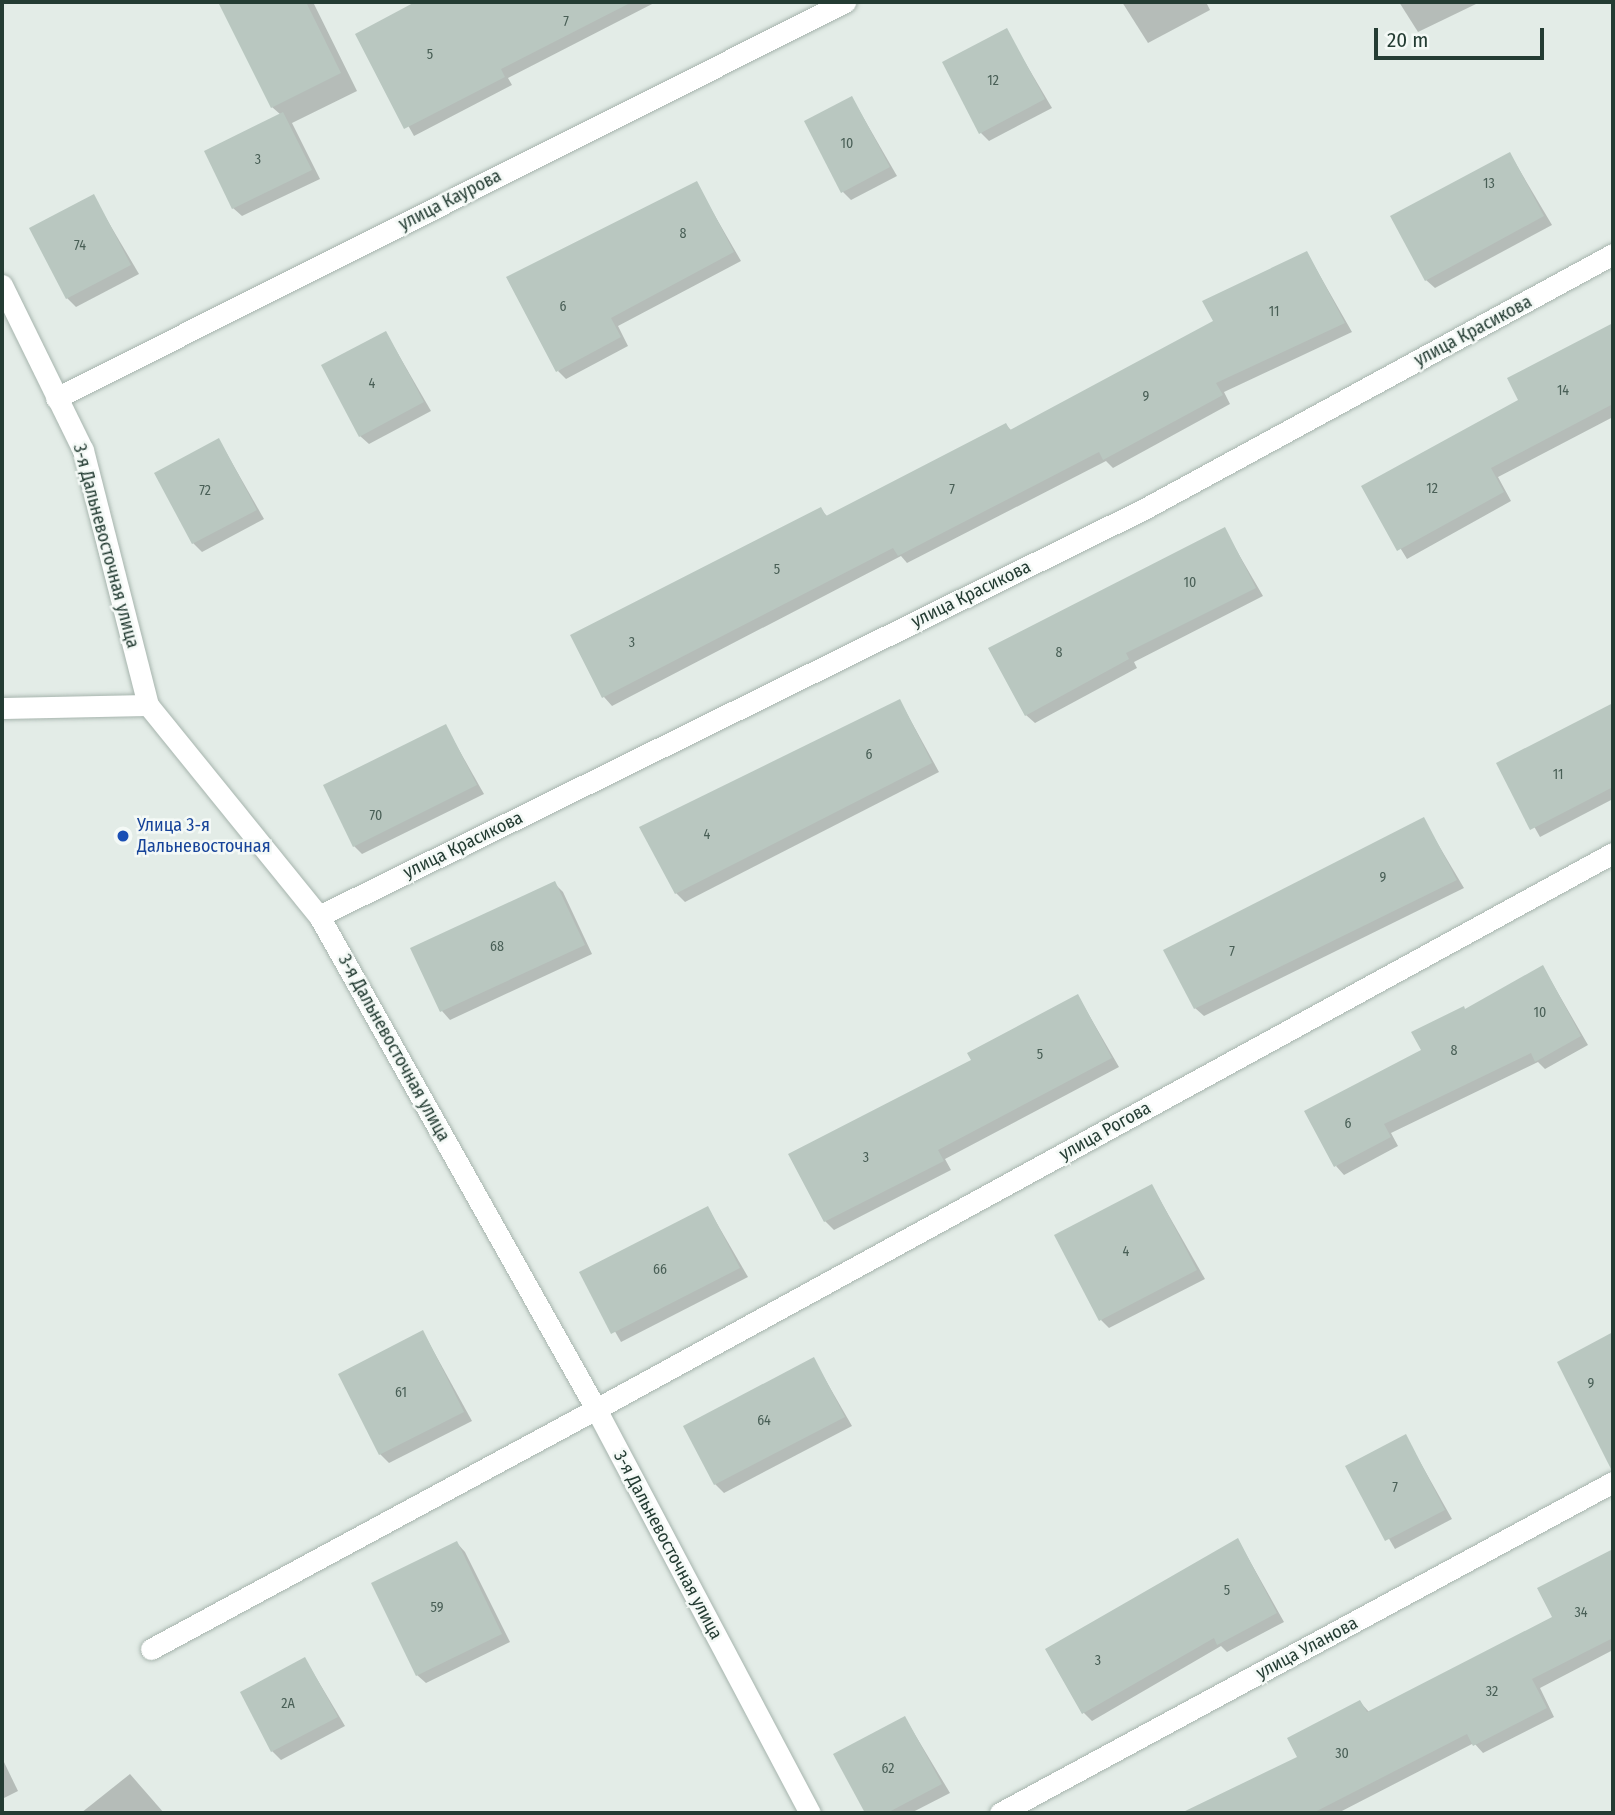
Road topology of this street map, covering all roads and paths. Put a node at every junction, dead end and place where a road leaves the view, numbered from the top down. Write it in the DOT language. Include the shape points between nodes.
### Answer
graph roads {
  1 [pos="845,2"];
  2 [pos="1613,254"];
  3 [pos="2,285"];
  4 [pos="56,398"];
  5 [pos="148,705"];
  6 [pos="2,708"];
  7 [pos="1613,853"];
  8 [pos="320,916"];
  9 [pos="596,1409"];
  10 [pos="1613,1482"];
  11 [pos="151,1649"];
  12 [pos="810,1813"];
  13 [pos="1000,1813"];
  1 -- 4 [label="street, улица Каурова"];
  2 -- 8 [label="street, улица Красикова" via="1144,509"];
  3 -- 4 [label="street, 3-я Дальневосточная улица"];
  4 -- 5 [label="street, 3-я Дальневосточная улица" via="83,450"];
  5 -- 6 [label="street"];
  5 -- 8 [label="street, 3-я Дальневосточная улица"];
  7 -- 9 [label="street, улица Рогова"];
  8 -- 9 [label="street, 3-я Дальневосточная улица"];
  9 -- 11 [label="street, улица Рогова"];
  9 -- 12 [label="street, 3-я Дальневосточная улица"];
  10 -- 13 [label="street, улица Уланова"];
}
